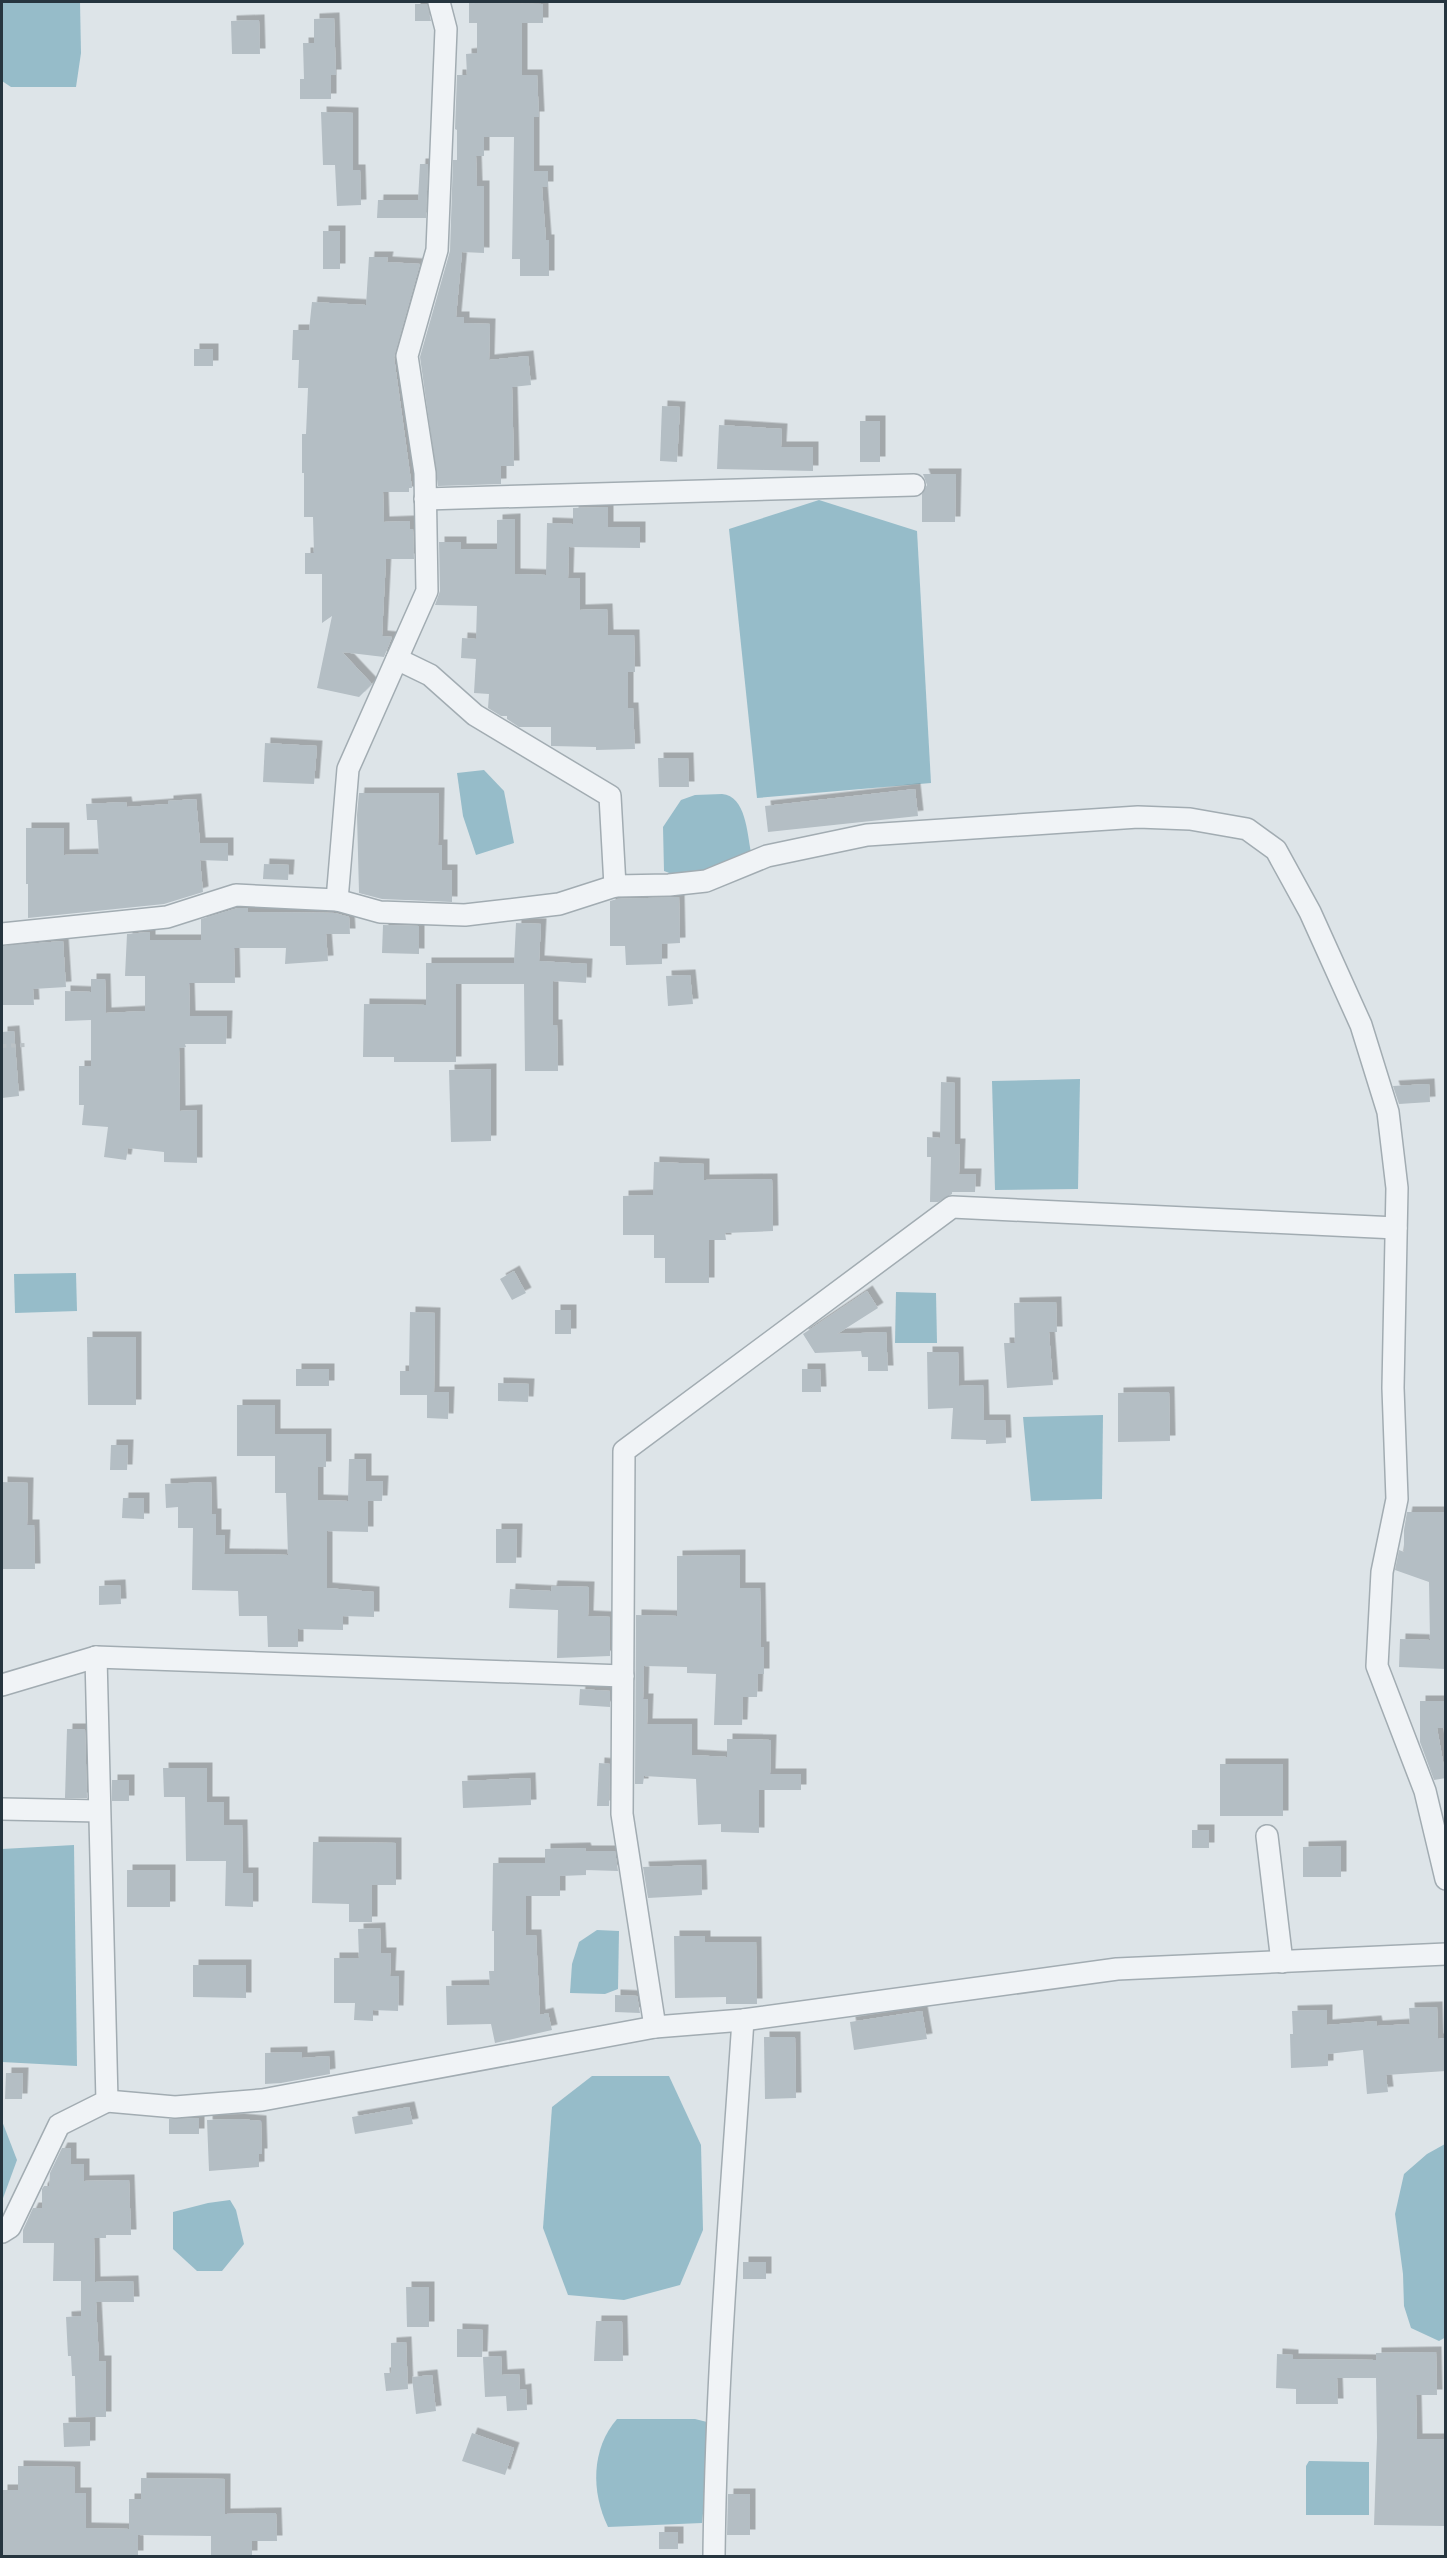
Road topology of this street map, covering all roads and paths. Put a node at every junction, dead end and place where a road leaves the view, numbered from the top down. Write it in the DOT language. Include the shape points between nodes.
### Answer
graph roads {
  1 [pos="439,2"];
  2 [pos="914,485"];
  3 [pos="425,499"];
  4 [pos="396,659"];
  5 [pos="615,885"];
  6 [pos="337,900"];
  7 [pos="2,934"];
  8 [pos="25,1045"];
  9 [pos="2,1046"];
  10 [pos="1396,1228"];
  11 [pos="96,1657"];
  12 [pos="623,1676"];
  13 [pos="2,1685"];
  14 [pos="2,1809"];
  15 [pos="99,1811"];
  16 [pos="1267,1836"];
  17 [pos="1446,1879"];
  18 [pos="1446,1954"];
  19 [pos="1282,1962"];
  20 [pos="743,2020"];
  21 [pos="655,2027"];
  22 [pos="107,2101"];
  23 [pos="2,2232"];
  24 [pos="714,2556"];
  1 -- 3 [label="street" via="446,29 437,250 407,356 425,473"];
  2 -- 3 [label="street"];
  3 -- 4 [label="street" via="427,591"];
  4 -- 5 [label="street" via="430,675 475,715 610,796"];
  4 -- 6 [label="street" via="348,769"];
  5 -- 6 [label="street" via="559,904 465,915 381,912"];
  5 -- 10 [label="street" via="706,881 767,856 867,836 1138,816 1190,819 1247,829 1276,850 1310,912 1361,1025 1388,1112 1397,1188"];
  6 -- 7 [label="street" via="236,895 167,917"];
  8 -- 9 [label="path"];
  10 -- 12 [label="street" via="952,1207 624,1451"];
  10 -- 17 [label="street" via="1393,1388 1397,1499 1382,1572 1377,1666 1425,1791"];
  11 -- 12 [label="street"];
  11 -- 13 [label="street"];
  11 -- 15 [label="street"];
  12 -- 21 [label="street" via="622,1814"];
  14 -- 15 [label="street"];
  15 -- 22 [label="street"];
  16 -- 19 [label="street"];
  18 -- 19 [label="street"];
  19 -- 20 [label="street" via="1117,1969"];
  20 -- 21 [label="street"];
  20 -- 24 [label="street" via="721,2335"];
  21 -- 22 [label="street" via="262,2100 175,2107"];
  22 -- 23 [label="street" via="58,2125 10,2227"];
}
